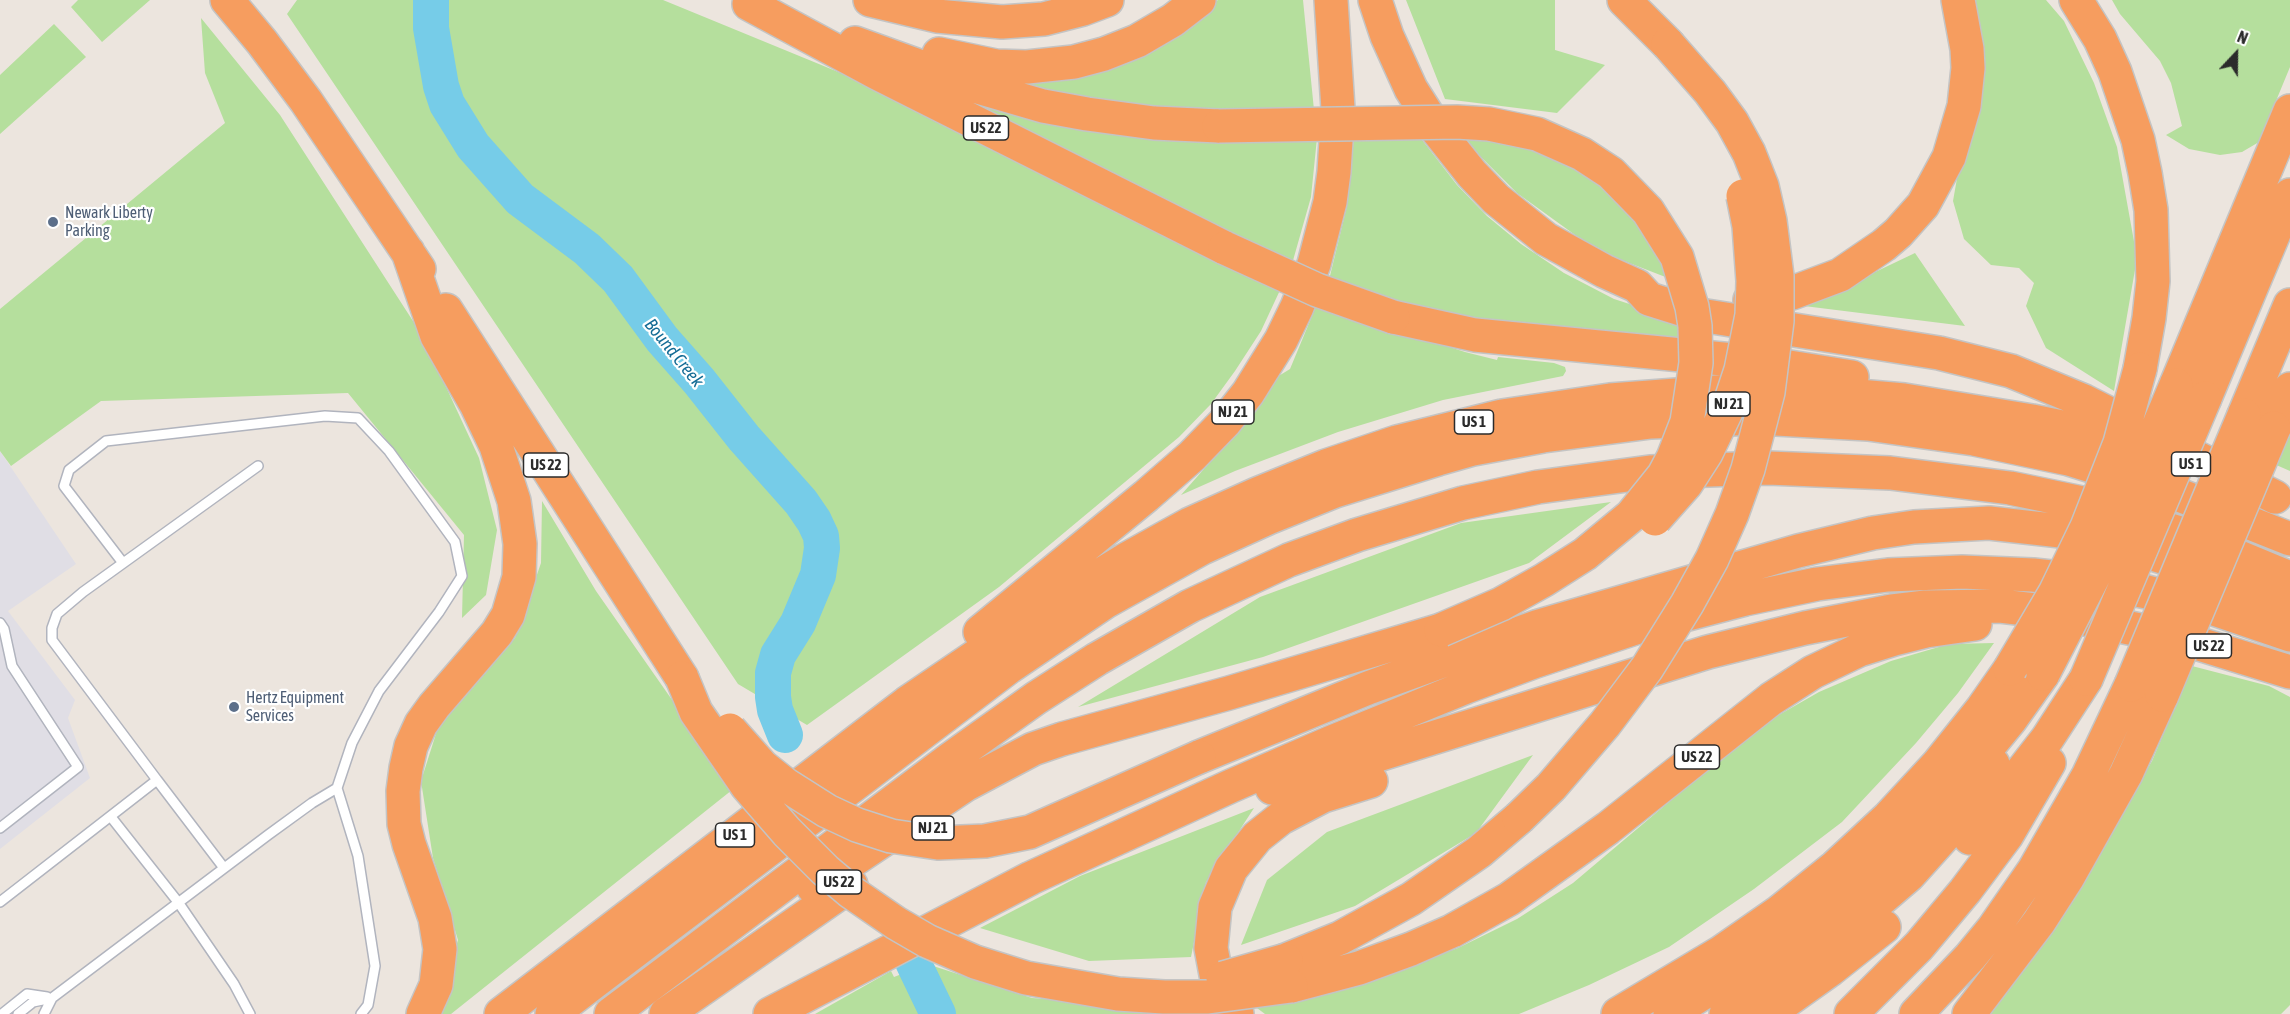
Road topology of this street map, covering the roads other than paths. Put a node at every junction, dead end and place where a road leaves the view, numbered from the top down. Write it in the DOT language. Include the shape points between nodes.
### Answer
graph roads {
  1 [pos="227,0"];
  2 [pos="870,0"];
  3 [pos="1107,0"];
  4 [pos="1199,0"];
  5 [pos="1331,0"];
  6 [pos="1375,0"];
  7 [pos="1624,0"];
  8 [pos="1958,0"];
  9 [pos="2076,0"];
  10 [pos="744,2"];
  11 [pos="1668,44"];
  12 [pos="862,45"];
  13 [pos="2290,111"];
  14 [pos="2290,195"];
  15 [pos="408,252"];
  16 [pos="1637,286"];
  17 [pos="2290,305"];
  18 [pos="2290,390"];
  19 [pos="2106,436"];
  20 [pos="258,466"];
  21 [pos="2282,500"];
  22 [pos="2290,539"];
  23 [pos="123,563"];
  24 [pos="2290,578"];
  25 [pos="2290,609"];
  26 [pos="1860,617"];
  27 [pos="0,623"];
  28 [pos="2132,628"];
  29 [pos="1441,630"];
  30 [pos="2290,635"];
  31 [pos="2288,672"];
  32 [pos="2043,674"];
  33 [pos="682,678"];
  34 [pos="2086,679"];
  35 [pos="1229,693"];
  36 [pos="907,703"];
  37 [pos="157,780"];
  38 [pos="337,788"];
  39 [pos="111,817"];
  40 [pos="0,828"];
  41 [pos="1130,832"];
  42 [pos="224,868"];
  43 [pos="0,902"];
  44 [pos="178,902"];
  45 [pos="1289,973"];
  46 [pos="52,998"];
  47 [pos="2,1014"];
  48 [pos="18,1014"];
  49 [pos="44,1014"];
  50 [pos="52,1014"];
  51 [pos="250,1014"];
  52 [pos="361,1014"];
  53 [pos="423,1014"];
  54 [pos="501,1014"];
  55 [pos="552,1014"];
  56 [pos="612,1014"];
  57 [pos="622,1014"];
  58 [pos="666,1014"];
  59 [pos="771,1014"];
  60 [pos="1236,1014"];
  61 [pos="1618,1014"];
  62 [pos="1670,1014"];
  63 [pos="1726,1014"];
  64 [pos="1768,1014"];
  65 [pos="1851,1014"];
  66 [pos="1916,1014"];
  67 [pos="1969,1014"];
  1 -- 15 [label="highway, US 22" via="306,101"];
  2 -- 3 [label="highway" via="937,16 1002,22 1054,17"];
  4 -- 12 [label="highway" via="1137,41 1059,65 1027,68 981,64 888,40"];
  5 -- 36 [label="highway, NJ 21" via="1338,109 1330,202 1306,285 1266,365 1225,422 1192,456 988,624"];
  6 -- 16 [label="highway" via="1411,88 1437,130 1472,174 1546,239"];
  7 -- 11 [label="highway, NJ 21"];
  8 -- 16 [label="highway" via="1968,68 1960,124 1933,189 1898,233 1840,275 1775,297 1723,301"];
  9 -- 61 [label="highway, bridge" via="2115,72 2138,140 2151,210 2153,281 2140,369 2122,434 2091,518 2055,593 2010,669 1932,771 1889,817 1835,867 1742,938"];
  10 -- 12 [label="highway"];
  10 -- 19 [label="highway, US 22, bridge" via="877,74 1225,248 1317,291 1394,317 1498,338 1822,371 2013,408"];
  11 -- 29 [label="highway, NJ 21, bridge" via="1710,104 1732,155 1742,191 1752,253 1753,298 1736,387 1715,437 1691,476 1663,511 1623,549 1560,589"];
  11 -- 45 [label="highway, bridge" via="1704,84 1749,153 1767,204 1776,255 1775,346 1768,392 1723,537 1653,658 1566,771 1479,852 1411,899 1340,938"];
  12 -- 29 [label="highway, bridge" via="974,86 1087,114 1219,126 1489,124 1530,132 1568,146 1611,173 1648,211 1677,257 1695,326 1696,363 1687,422 1664,475 1632,516 1585,554 1544,580"];
  13 -- 32 [label="highway, bridge" via="2101,562"];
  14 -- 34 [label="highway, bridge"];
  15 -- 33 [label="highway, US 22"];
  15 -- 53 [label="highway" via="437,336 496,446 514,501 520,544 515,597 503,624 434,705 408,757 404,824 435,918 440,949 436,985"];
  16 -- 21 [label="highway" via="1648,299 1700,315 1939,353 2012,371 2085,401"];
  17 -- 66 [label="highway, bridge" via="2131,685 2088,776 2034,870 1976,950"];
  18 -- 67 [label="highway, bridge" via="2126,774 2039,922"];
  19 -- 21 [label="highway, US 1"];
  19 -- 36 [label="highway, US 1" via="1924,403 1783,391 1620,399 1467,424 1326,466 1190,524 1092,579"];
  20 -- 23 [label="lane"];
  22 -- 55 [label="highway" via="2159,486 2070,459 1938,432 1839,421 1758,418 1613,426 1508,442 1416,465 1326,494 1234,533 1074,622 1009,667"];
  23 -- 37 [label="lane" via="62,608 52,628 52,640"];
  23 -- 38 [label="lane" via="64,486 69,470 106,441 326,416 358,418 389,451 455,542 462,576 379,691 352,743"];
  24 -- 56 [label="highway" via="2186,535 2087,504 1991,485 1890,473 1768,468 1659,472 1538,487 1463,504 1289,560 1190,606 1097,658 949,760"];
  25 -- 33 [label="highway, bridge" via="2175,561 2070,532 1989,523 1914,526 1873,533 1539,626 1379,684 1199,757 1030,832 970,843 922,842 891,836 826,811 762,765 708,701"];
  26 -- 28 [label="highway" via="1926,607 2000,606"];
  26 -- 41 [label="highway" via="1708,652"];
  26 -- 60 [label="highway" via="1598,708 1337,791 1281,818 1238,858 1224,880 1215,907 1212,961 1224,996"];
  27 -- 40 [label="lane" via="12,666 78,767"];
  28 -- 31 [label="highway, US 22" via="2194,642"];
  28 -- 45 [label="highway, US 22" via="2051,622 1961,625 1910,634 1851,654 1785,689 1599,835 1509,899 1452,931 1359,968"];
  29 -- 35 [label="highway, NJ 21"];
  30 -- 41 [label="highway" via="2178,599 2068,578 1934,573 1817,584 1648,624 1536,661 1365,728"];
  32 -- 62 [label="highway" via="1975,763 1869,872 1761,956"];
  32 -- 63 [label="highway" via="1972,799 1923,861 1853,923"];
  33 -- 45 [label="highway, US 22, bridge" via="696,712 747,786 787,832 851,892 896,923 959,955 1018,976 1072,987 1130,989"];
  34 -- 64 [label="highway" via="2047,739 1932,881 1855,950"];
  34 -- 65 [label="highway" via="2043,775 2007,835 1943,919"];
  35 -- 57 [label="highway" via="1046,744 988,771"];
  35 -- 58 [label="highway, NJ 21" via="1108,735 985,793"];
  36 -- 54 [label="highway, US 1"];
  37 -- 39 [label="lane"];
  37 -- 42 [label="lane"];
  38 -- 42 [label="lane"];
  38 -- 52 [label="lane" via="358,856 375,966 368,1005"];
  39 -- 43 [label="lane"];
  39 -- 44 [label="lane"];
  41 -- 59 [label="highway" via="999,894"];
  42 -- 44 [label="lane"];
  44 -- 46 [label="lane"];
  44 -- 51 [label="lane"];
  46 -- 47 [label="lane" via="27,994"];
  46 -- 48 [label="lane" via="33,1002"];
  46 -- 49 [label="lane"];
  46 -- 50 [label="lane"];
}
